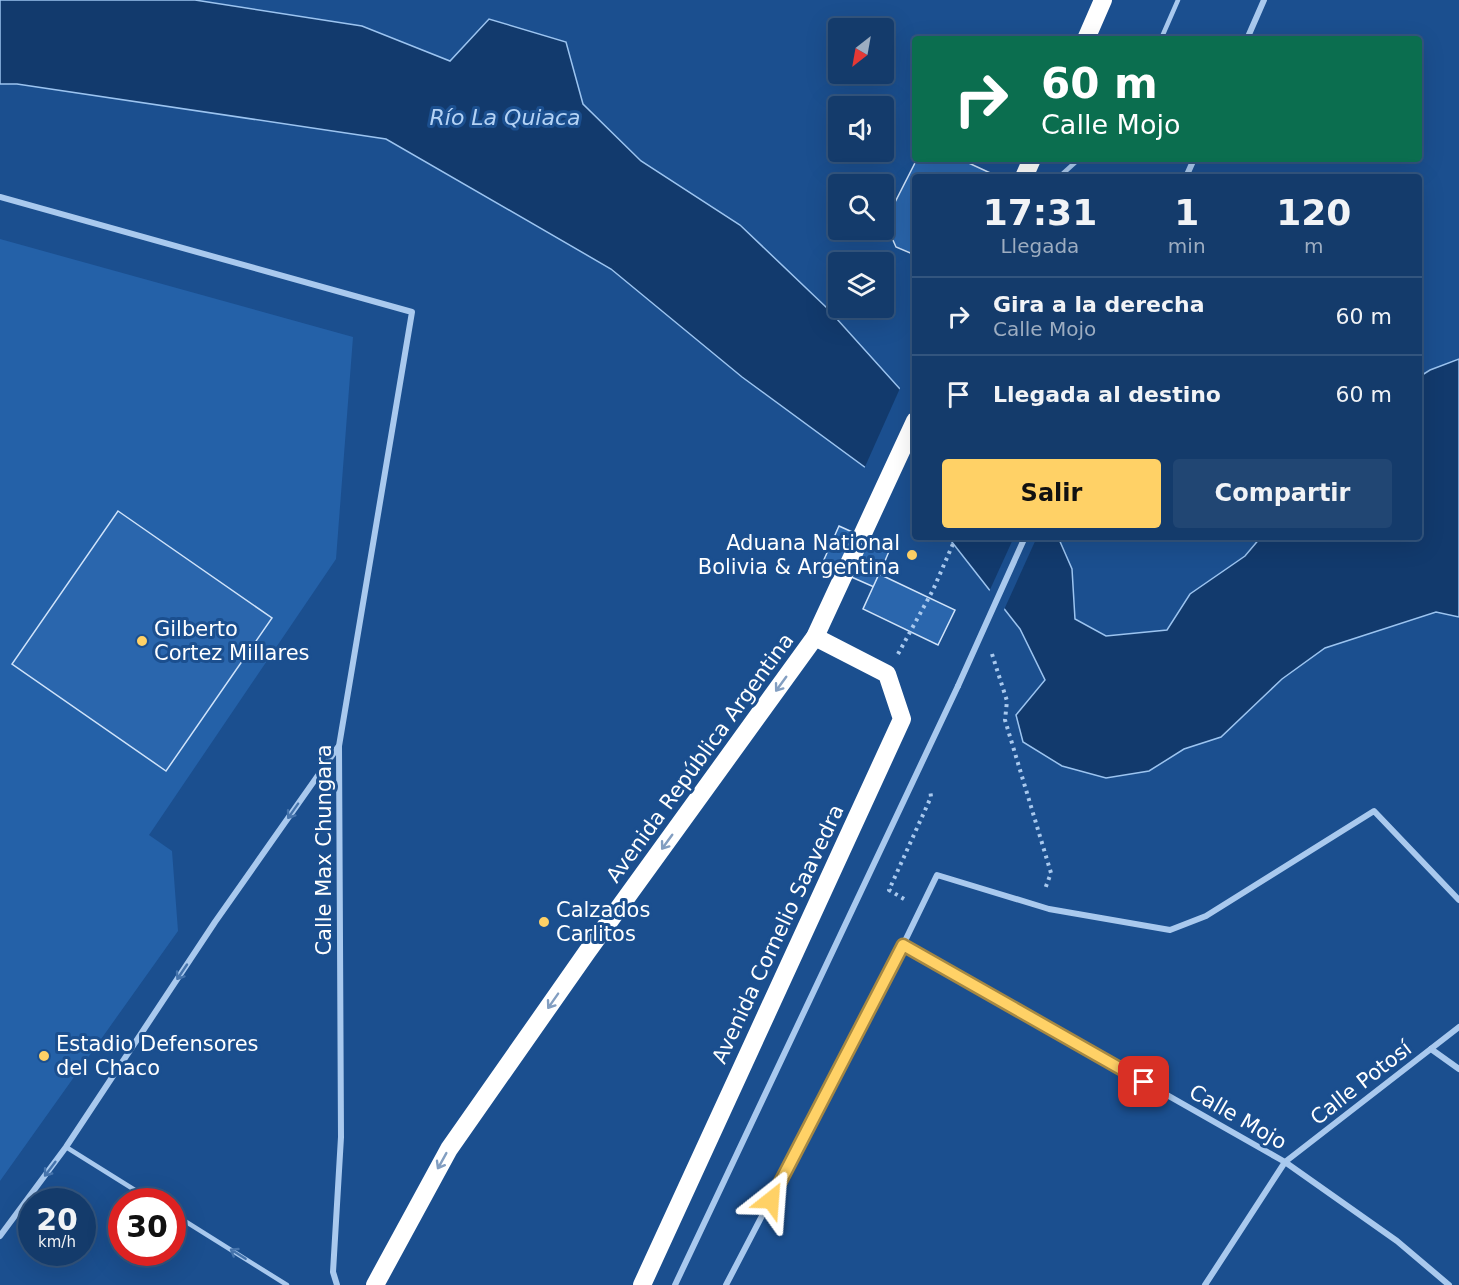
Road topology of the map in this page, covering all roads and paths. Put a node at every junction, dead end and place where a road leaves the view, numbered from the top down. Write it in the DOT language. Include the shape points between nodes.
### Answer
graph roads {
  1 [pos="1103,0"];
  2 [pos="1178,0"];
  3 [pos="1264,0"];
  4 [pos="1087,36"];
  5 [pos="1162,36"];
  6 [pos="1248,36"];
  7 [pos="1076,162"];
  8 [pos="1062,174"];
  9 [pos="0,198"];
  10 [pos="912,429"];
  11 [pos="955,540"];
  12 [pos="1024,540"];
  13 [pos="815,637"];
  14 [pos="990,649"];
  15 [pos="887,674"];
  16 [pos="339,746"];
  17 [pos="1459,900"];
  18 [pos="1040,907"];
  19 [pos="903,945"];
  20 [pos="1459,1027"];
  21 [pos="1431,1049"];
  22 [pos="1459,1069"];
  23 [pos="66,1147"];
  24 [pos="1285,1162"];
  25 [pos="132,1188"];
  26 [pos="186,1222"];
  27 [pos="0,1236"];
  28 [pos="288,1285"];
  29 [pos="338,1285"];
  30 [pos="375,1285"];
  31 [pos="642,1285"];
  32 [pos="675,1285"];
  33 [pos="726,1285"];
  34 [pos="1204,1285"];
  35 [pos="1449,1285"];
  1 -- 4 [label="highway"];
  2 -- 5 [label="lane"];
  3 -- 6 [label="street"];
  7 -- 8 [label="lane"];
  9 -- 16 [label="street, Calle Max Chungara" via="412,312"];
  10 -- 13 [label="highway, Avenida República Argentina"];
  11 -- 15 [label="path" via="933,590"];
  12 -- 32 [label="street, bridge"];
  13 -- 15 [label="highway"];
  13 -- 30 [label="highway, Avenida República Argentina, one-way" via="449,1149"];
  14 -- 18 [label="path" via="1007,701 1005,720 1051,873"];
  15 -- 31 [label="highway, Avenida Cornelio Saavedra" via="902,719"];
  16 -- 23 [label="street, one-way" via="215,922"];
  16 -- 29 [label="street, Calle Max Chungara" via="341,1137 333,1272"];
  17 -- 18 [label="street" via="1374,812 1206,916 1170,930"];
  18 -- 19 [label="street" via="937,875"];
  19 -- 24 [label="street, Calle Mojo"];
  19 -- 33 [label="street"];
  20 -- 21 [label="street, Calle Potosí"];
  21 -- 22 [label="street"];
  21 -- 24 [label="street, Calle Potosí"];
  23 -- 25 [label="lane"];
  23 -- 27 [label="street, one-way"];
  24 -- 34 [label="street, Calle Potosí"];
  24 -- 35 [label="street, Calle Mojo" via="1396,1241"];
  28 -- 26 [label="lane, one-way"];
}
